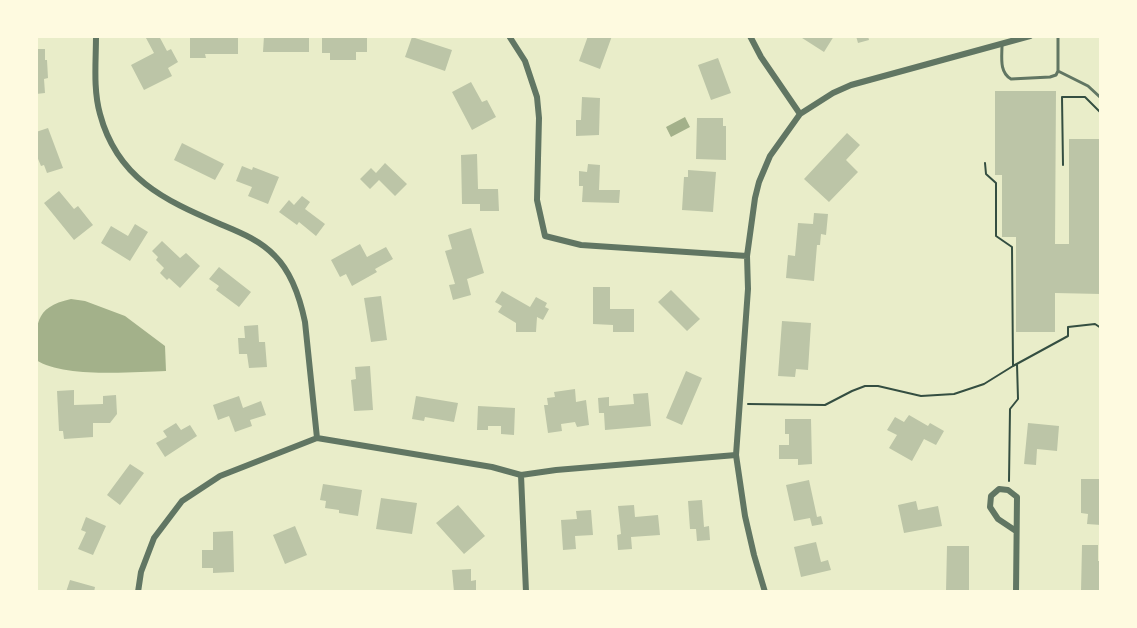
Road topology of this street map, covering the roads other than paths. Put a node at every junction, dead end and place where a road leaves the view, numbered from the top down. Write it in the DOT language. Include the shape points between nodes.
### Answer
graph roads {
  1 [pos="96,36"];
  2 [pos="509,36"];
  3 [pos="750,36"];
  4 [pos="1030,36"];
  5 [pos="1058,36"];
  6 [pos="1002,45"];
  7 [pos="1058,71"];
  8 [pos="1101,98"];
  9 [pos="800,114"];
  10 [pos="747,256"];
  11 [pos="317,438"];
  12 [pos="736,455"];
  13 [pos="521,475"];
  14 [pos="1016,531"];
  15 [pos="138,592"];
  16 [pos="526,592"];
  17 [pos="765,592"];
  18 [pos="1016,592"];
  1 -- 11 [label="street" via="96,95 100,114 112,146 133,175 172,203 256,241 275,256 290,278 305,322"];
  2 -- 10 [label="street" via="525,62 537,98 537,200 545,236 581,245"];
  3 -- 9 [label="street"];
  4 -- 6 [label="street"];
  5 -- 7 [label="lane"];
  6 -- 7 [label="lane" via="1004,74 1011,79 1050,77"];
  6 -- 9 [label="street" via="851,85"];
  7 -- 8 [label="lane" via="1088,86"];
  9 -- 10 [label="street" via="777,143 759,182"];
  10 -- 12 [label="street"];
  11 -- 13 [label="street"];
  11 -- 15 [label="street" via="220,476 182,501 162,525 147,554"];
  12 -- 13 [label="street"];
  12 -- 17 [label="street" via="754,555"];
  13 -- 16 [label="street"];
  14 -- 14 [label="street" via="1017,497 999,489 991,496 990,507 998,519"];
  14 -- 18 [label="street"];
}
